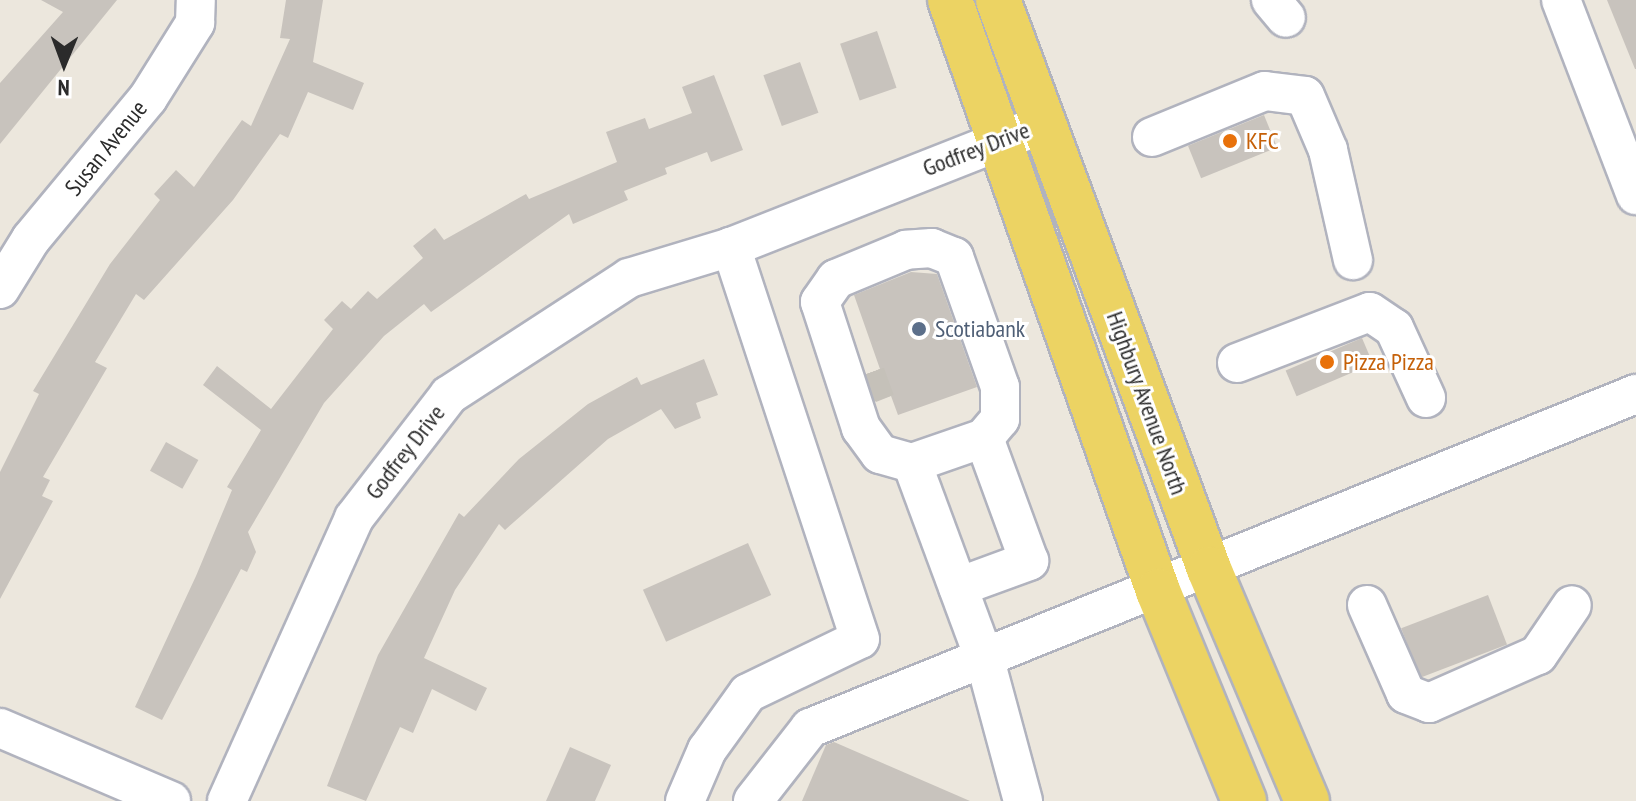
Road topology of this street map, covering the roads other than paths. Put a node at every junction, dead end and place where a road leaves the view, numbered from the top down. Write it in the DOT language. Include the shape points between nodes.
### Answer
graph roads {
  1 [pos="196,0"];
  2 [pos="950,0"];
  3 [pos="998,0"];
  4 [pos="1561,0"];
  5 [pos="1043,124"];
  6 [pos="1152,137"];
  7 [pos="1001,139"];
  8 [pos="1636,195"];
  9 [pos="731,247"];
  10 [pos="1353,260"];
  11 [pos="0,289"];
  12 [pos="829,332"];
  13 [pos="1237,363"];
  14 [pos="1636,394"];
  15 [pos="1426,398"];
  16 [pos="984,438"];
  17 [pos="904,461"];
  18 [pos="1209,569"];
  19 [pos="958,587"];
  20 [pos="1158,591"];
  21 [pos="1367,605"];
  22 [pos="1572,605"];
  23 [pos="985,660"];
  24 [pos="0,728"];
  25 [pos="171,801"];
  26 [pos="227,801"];
  27 [pos="685,801"];
  28 [pos="753,801"];
  29 [pos="1023,801"];
  30 [pos="1244,801"];
  31 [pos="1307,801"];
  1 -- 11 [label="street, Susan Avenue" via="195,23 148,98 31,239"];
  2 -- 7 [label="main road, Highbury Avenue North"];
  3 -- 5 [label="main road, Highbury Avenue North"];
  4 -- 8 [label="street"];
  5 -- 7 [label="street, Godfrey Drive"];
  5 -- 18 [label="main road, Highbury Avenue North"];
  6 -- 10 [label="street" via="1265,91 1305,96 1328,150"];
  7 -- 9 [label="street, Godfrey Drive"];
  7 -- 20 [label="main road, Highbury Avenue North"];
  9 -- 26 [label="street, Godfrey Drive" via="629,278 449,395 354,518"];
  9 -- 27 [label="street" via="860,639 748,693 707,750"];
  12 -- 16 [label="street" via="820,302 836,279 906,250 932,248 954,257 1000,387 1000,419"];
  12 -- 17 [label="street" via="857,348"];
  12 -- 17 [label="street" via="861,428 880,454"];
  13 -- 15 [label="street" via="1370,312 1394,328"];
  14 -- 18 [label="street"];
  16 -- 17 [label="street"];
  16 -- 19 [label="street" via="1029,561"];
  17 -- 19 [label="street"];
  18 -- 20 [label="street"];
  18 -- 31 [label="main road, Highbury Avenue North"];
  19 -- 23 [label="street"];
  20 -- 23 [label="street"];
  20 -- 30 [label="main road, Highbury Avenue North"];
  21 -- 22 [label="street" via="1406,694 1429,703 1538,655"];
  23 -- 28 [label="street" via="810,728"];
  23 -- 29 [label="street"];
  24 -- 25 [label="street"];
}
